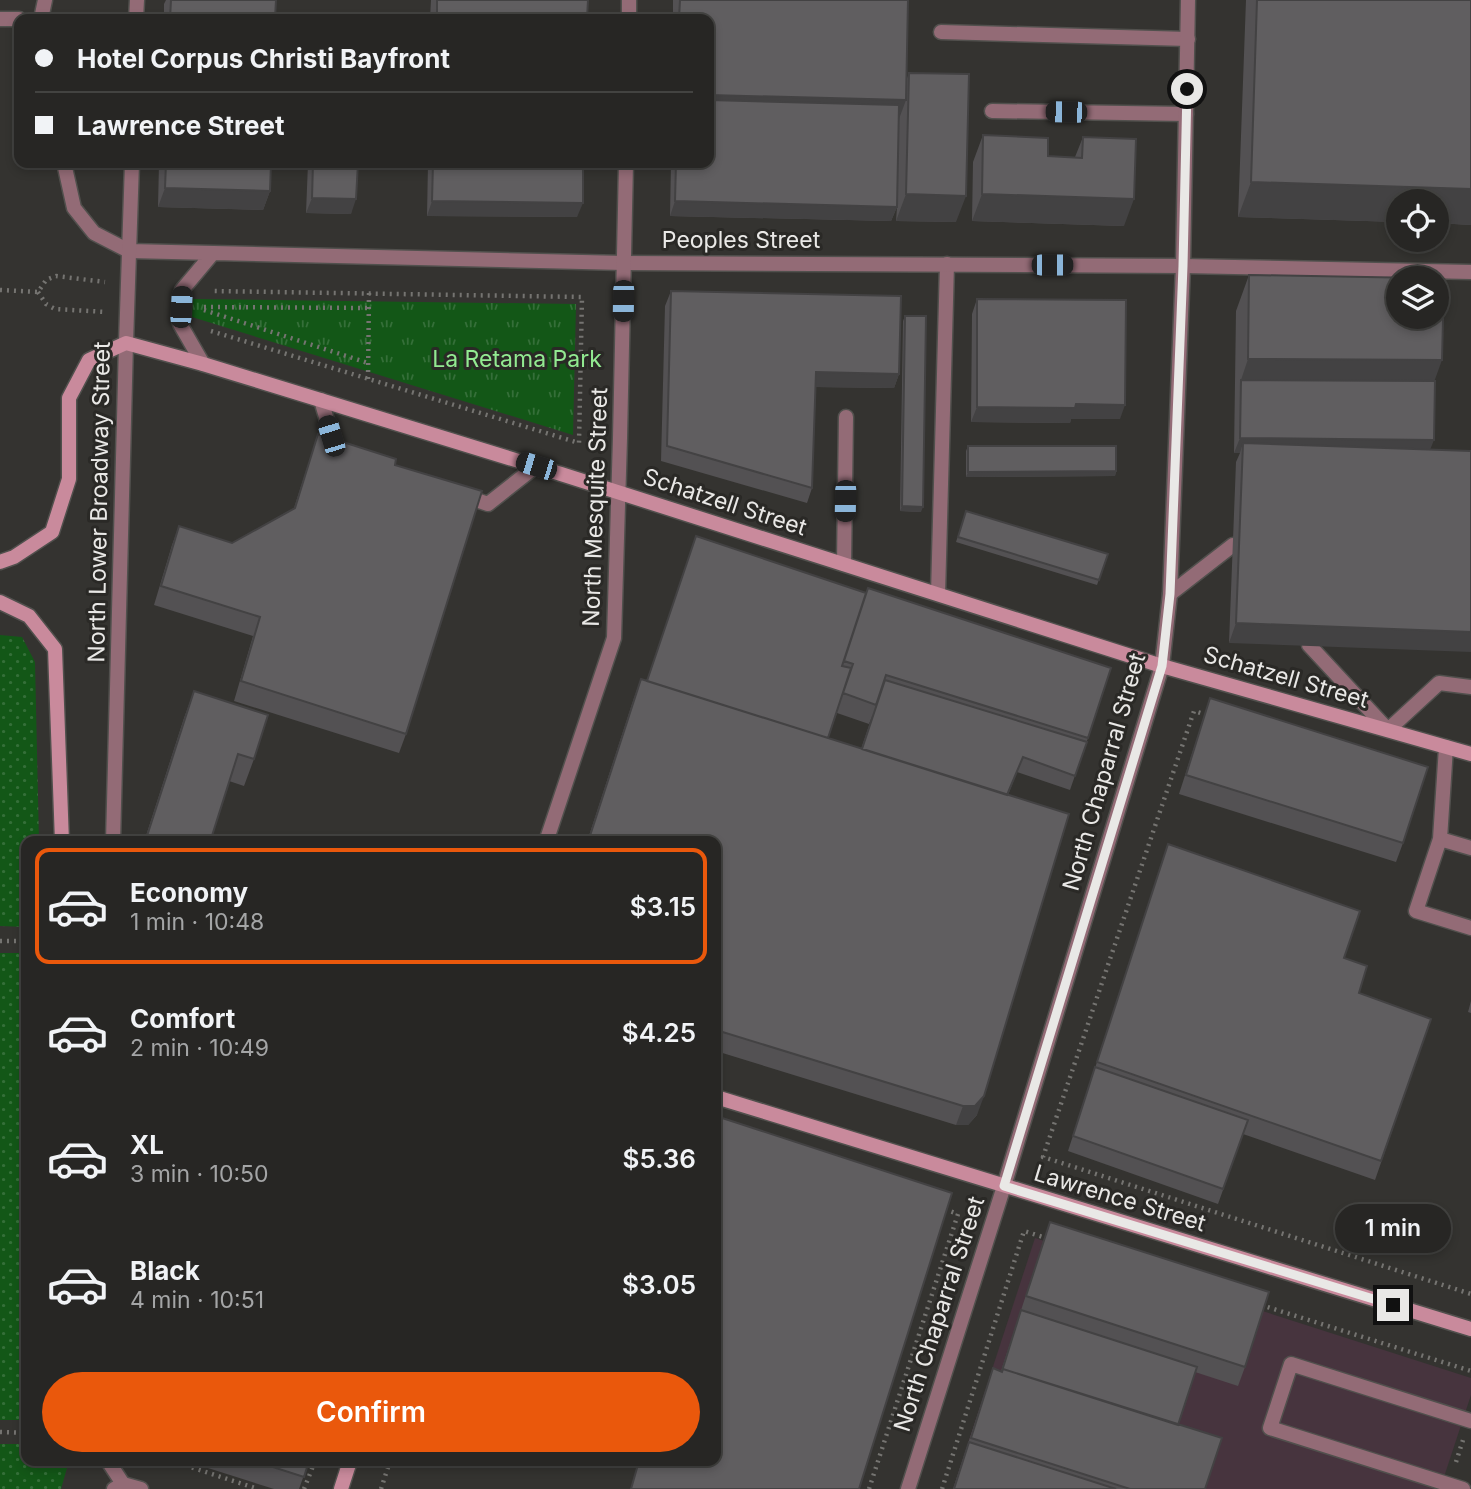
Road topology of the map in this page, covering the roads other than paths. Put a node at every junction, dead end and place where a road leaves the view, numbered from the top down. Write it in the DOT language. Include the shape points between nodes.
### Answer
graph roads {
  1 [pos="1188,0"];
  2 [pos="940,32"];
  3 [pos="1188,39"];
  4 [pos="992,110"];
  5 [pos="1186,114"];
  6 [pos="65,168"];
  7 [pos="132,168"];
  8 [pos="626,168"];
  9 [pos="129,251"];
  10 [pos="213,253"];
  11 [pos="624,263"];
  12 [pos="947,264"];
  13 [pos="1183,266"];
  14 [pos="1471,272"];
  15 [pos="127,343"];
  16 [pos="203,364"];
  17 [pos="321,400"];
  18 [pos="846,417"];
  19 [pos="349,458"];
  20 [pos="536,466"];
  21 [pos="450,492"];
  22 [pos="619,492"];
  23 [pos="1233,545"];
  24 [pos="0,562"];
  25 [pos="844,564"];
  26 [pos="938,594"];
  27 [pos="1170,594"];
  28 [pos="0,602"];
  29 [pos="1309,645"];
  30 [pos="1162,666"];
  31 [pos="1471,687"];
  32 [pos="1388,730"];
  33 [pos="1446,747"];
  34 [pos="1471,754"];
  35 [pos="61,836"];
  36 [pos="113,836"];
  37 [pos="548,836"];
  38 [pos="1440,839"];
  39 [pos="1471,848"];
  40 [pos="1471,928"];
  41 [pos="721,1099"];
  42 [pos="1004,1186"];
  43 [pos="1471,1329"];
  44 [pos="1470,1421"];
  45 [pos="110,1466"];
  46 [pos="348,1466"];
  47 [pos="119,1486"];
  48 [pos="1456,1487"];
  49 [pos="141,1489"];
  50 [pos="341,1489"];
  51 [pos="908,1489"];
  1 -- 3 [label="street, North Chaparral Street"];
  2 -- 3 [label="street"];
  3 -- 5 [label="street, North Chaparral Street"];
  4 -- 5 [label="street"];
  5 -- 13 [label="street, North Chaparral Street"];
  6 -- 9 [label="street, Peoples Street" via="75,208 94,233"];
  7 -- 9 [label="street, North Lower Broadway Street"];
  8 -- 11 [label="street, North Mesquite Street"];
  9 -- 10 [label="street, Peoples Street"];
  9 -- 15 [label="street, North Lower Broadway Street"];
  10 -- 11 [label="street, Peoples Street"];
  10 -- 16 [label="street" via="182,290 180,324"];
  11 -- 12 [label="street, Peoples Street"];
  11 -- 22 [label="street, North Mesquite Street"];
  12 -- 13 [label="street, Peoples Street"];
  12 -- 26 [label="street"];
  13 -- 14 [label="street, Peoples Street"];
  13 -- 27 [label="street, North Chaparral Street"];
  15 -- 16 [label="main road, Schatzell Street"];
  15 -- 24 [label="main road" via="89,360 69,398 69,480 52,532"];
  15 -- 36 [label="street, North Lower Broadway Street"];
  16 -- 17 [label="main road, Schatzell Street"];
  17 -- 19 [label="street" via="337,453"];
  17 -- 20 [label="main road, Schatzell Street"];
  18 -- 25 [label="street"];
  20 -- 21 [label="street" via="488,504"];
  20 -- 22 [label="main road, Schatzell Street"];
  22 -- 25 [label="main road, Schatzell Street"];
  22 -- 37 [label="street, North Mesquite Street" via="614,638"];
  23 -- 27 [label="street"];
  25 -- 26 [label="main road, Schatzell Street"];
  26 -- 30 [label="main road, Schatzell Street"];
  27 -- 30 [label="street, North Chaparral Street"];
  28 -- 35 [label="main road" via="29,616 55,649"];
  29 -- 32 [label="street"];
  30 -- 32 [label="main road, Schatzell Street"];
  30 -- 42 [label="street, North Chaparral Street"];
  31 -- 32 [label="street" via="1439,683"];
  32 -- 33 [label="main road, Schatzell Street"];
  33 -- 34 [label="main road, Schatzell Street"];
  33 -- 38 [label="street"];
  38 -- 39 [label="street"];
  38 -- 40 [label="street" via="1416,911"];
  41 -- 42 [label="main road, Lawrence Street"];
  42 -- 43 [label="main road, Lawrence Street"];
  42 -- 51 [label="street, North Chaparral Street"];
  44 -- 48 [label="street" via="1291,1364 1270,1428"];
  45 -- 47 [label="street"];
  46 -- 50 [label="main road"];
  47 -- 49 [label="street"];
}
